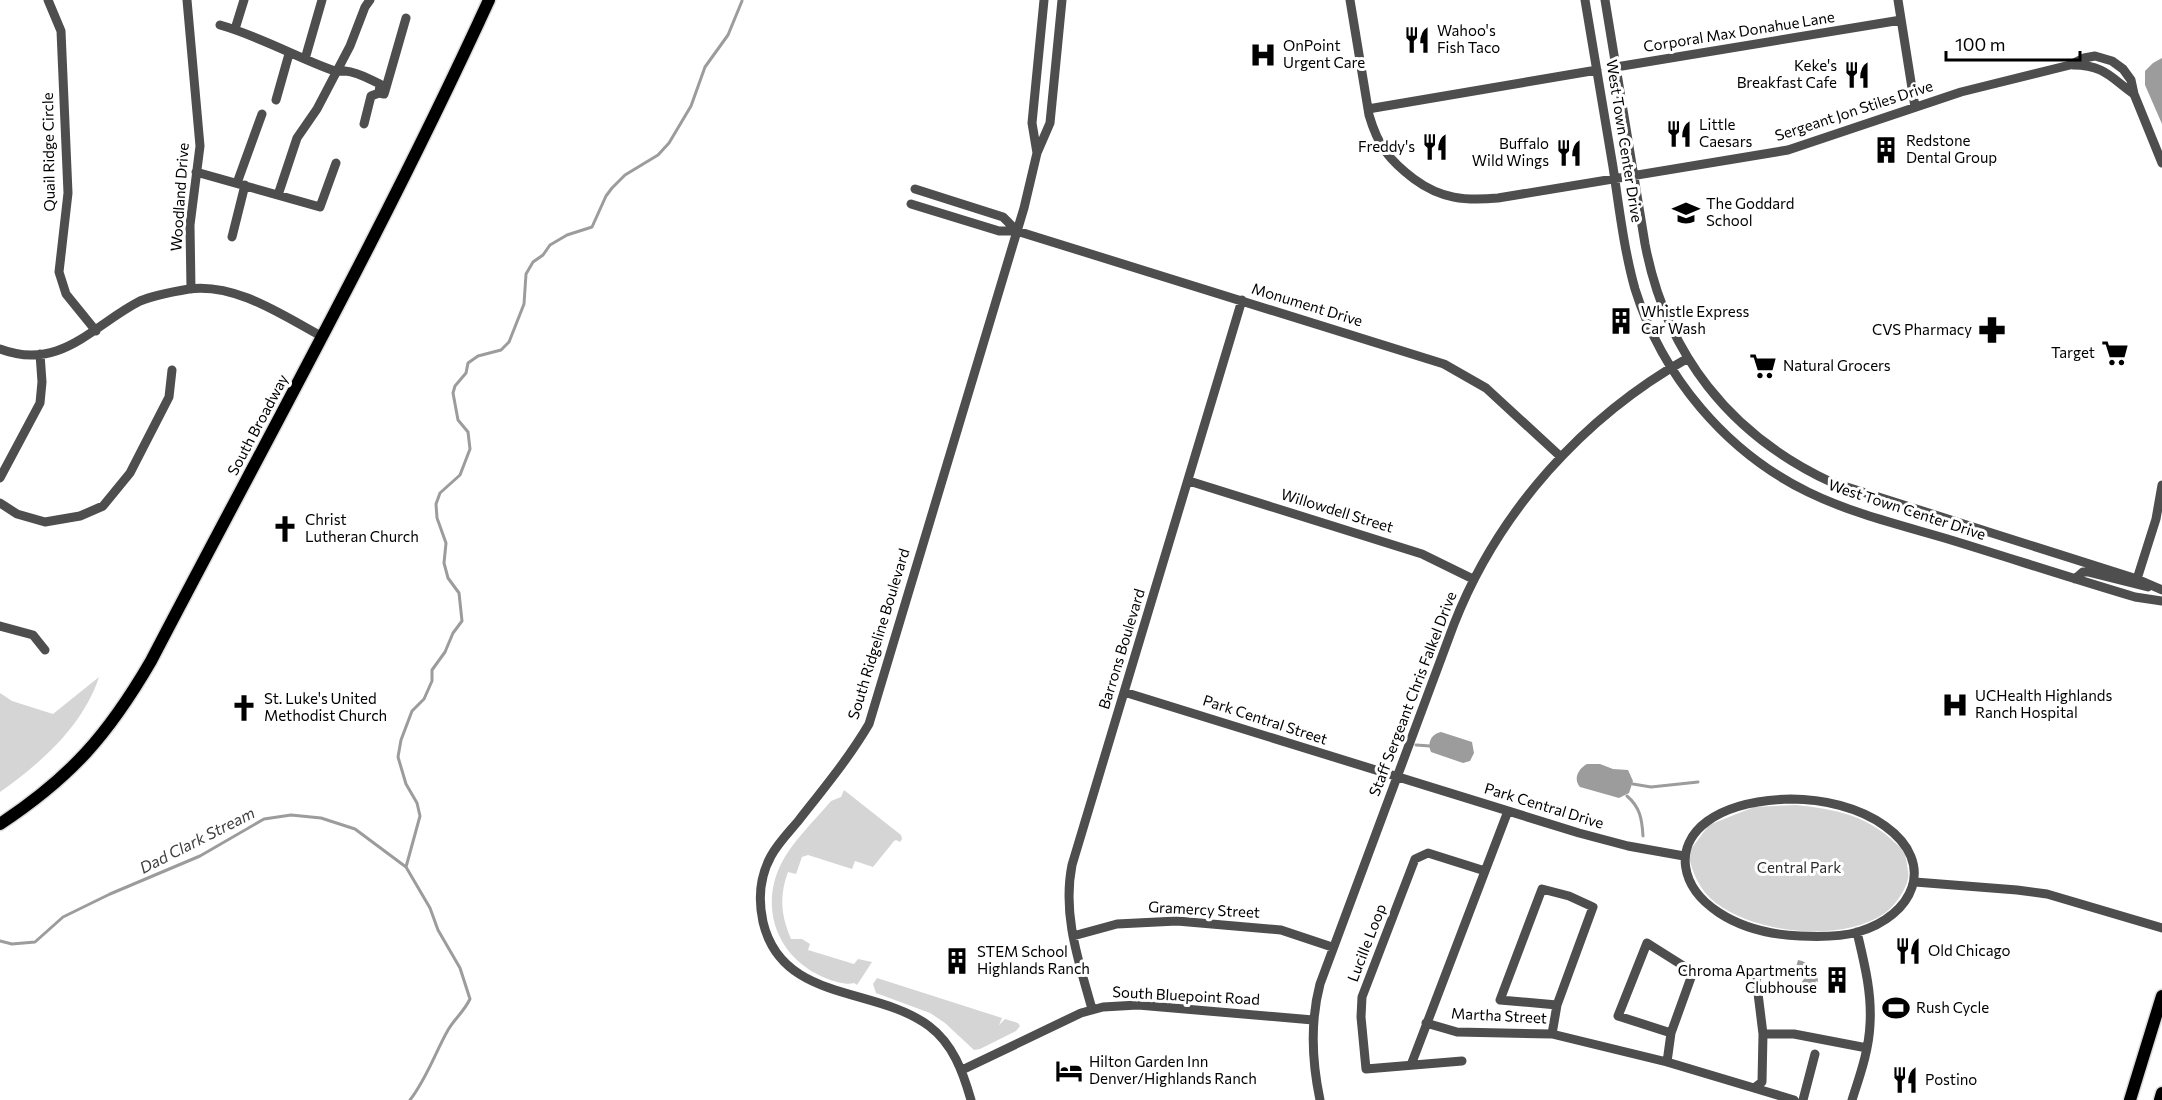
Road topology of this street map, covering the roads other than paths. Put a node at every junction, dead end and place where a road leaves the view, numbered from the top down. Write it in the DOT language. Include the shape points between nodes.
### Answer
graph roads {
  1 [pos="48,0"];
  2 [pos="187,0"];
  3 [pos="243,0"];
  4 [pos="322,0"];
  5 [pos="369,0"];
  6 [pos="489,0"];
  7 [pos="1044,0"];
  8 [pos="1062,0"];
  9 [pos="1350,0"];
  10 [pos="1585,0"];
  11 [pos="1605,0"];
  12 [pos="1898,0"];
  13 [pos="406,18"];
  14 [pos="1901,20"];
  15 [pos="220,25"];
  16 [pos="235,29"];
  17 [pos="290,54"];
  18 [pos="305,59"];
  19 [pos="1616,67"];
  20 [pos="1597,70"];
  21 [pos="335,72"];
  22 [pos="379,93"];
  23 [pos="276,100"];
  24 [pos="1915,107"];
  25 [pos="1368,109"];
  26 [pos="262,114"];
  27 [pos="364,124"];
  28 [pos="1037,153"];
  29 [pos="336,163"];
  30 [pos="2162,163"];
  31 [pos="196,172"];
  32 [pos="1634,176"];
  33 [pos="1614,179"];
  34 [pos="241,184"];
  35 [pos="915,189"];
  36 [pos="278,195"];
  37 [pos="911,204"];
  38 [pos="1017,231"];
  39 [pos="232,237"];
  40 [pos="191,289"];
  41 [pos="1242,300"];
  42 [pos="96,331"];
  43 [pos="321,336"];
  44 [pos="0,349"];
  45 [pos="40,354"];
  46 [pos="1688,358"];
  47 [pos="1671,368"];
  48 [pos="172,370"];
  49 [pos="1561,457"];
  50 [pos="0,478"];
  51 [pos="1189,481"];
  52 [pos="2162,484"];
  53 [pos="0,503"];
  54 [pos="1473,579"];
  55 [pos="2075,579"];
  56 [pos="2137,579"];
  57 [pos="2162,590"];
  58 [pos="2162,601"];
  59 [pos="0,626"];
  60 [pos="45,650"];
  61 [pos="1124,692"];
  62 [pos="1397,777"];
  63 [pos="1508,811"];
  64 [pos="0,824"];
  65 [pos="1684,856"];
  66 [pos="1485,871"];
  67 [pos="1915,882"];
  68 [pos="2162,928"];
  69 [pos="1857,932"];
  70 [pos="1073,936"];
  71 [pos="1332,947"];
  72 [pos="1756,977"];
  73 [pos="2162,996"];
  74 [pos="1557,1005"];
  75 [pos="1092,1009"];
  76 [pos="1313,1020"];
  77 [pos="1426,1023"];
  78 [pos="1671,1033"];
  79 [pos="1552,1034"];
  80 [pos="1763,1034"];
  81 [pos="1867,1048"];
  82 [pos="1815,1054"];
  83 [pos="1462,1062"];
  84 [pos="1666,1062"];
  85 [pos="1411,1065"];
  86 [pos="962,1070"];
  87 [pos="1754,1088"];
  88 [pos="2162,1093"];
  89 [pos="971,1100"];
  90 [pos="1320,1100"];
  91 [pos="1794,1100"];
  92 [pos="1803,1100"];
  93 [pos="1852,1100"];
  94 [pos="2130,1100"];
  95 [pos="2160,1100"];
  1 -- 42 [label="street, Quail Ridge Circle" via="61,31 68,182 59,272 66,294"];
  2 -- 31 [label="street, Woodland Drive" via="200,146"];
  3 -- 16 [label="street"];
  4 -- 18 [label="street"];
  5 -- 21 [label="street"];
  6 -- 43 [label="main road, South Broadway" via="450,85"];
  7 -- 28 [label="street, South Ridgeline Boulevard" via="1032,123"];
  8 -- 28 [label="street, South Ridgeline Boulevard" via="1050,123"];
  9 -- 25 [label="street, Sergeant Jon Stiles Drive"];
  10 -- 20 [label="street, West Town Center Drive"];
  11 -- 19 [label="street, West Town Center Drive"];
  12 -- 14 [label="street"];
  13 -- 22 [label="street"];
  14 -- 19 [label="street, Corporal Max Donahue Lane"];
  14 -- 24 [label="street"];
  15 -- 16 [label="street"];
  16 -- 17 [label="street"];
  17 -- 18 [label="street"];
  17 -- 23 [label="street"];
  18 -- 21 [label="street"];
  19 -- 32 [label="street, West Town Center Drive"];
  20 -- 25 [label="street"];
  20 -- 33 [label="street, West Town Center Drive"];
  21 -- 22 [label="street" via="363,75 380,84"];
  21 -- 36 [label="street" via="297,138"];
  22 -- 27 [label="street"];
  24 -- 30 [label="street, Sergeant Jon Stiles Drive" via="2070,65 2086,66 2105,72 2133,94"];
  24 -- 32 [label="street, Sergeant Jon Stiles Drive" via="1791,149"];
  25 -- 33 [label="street, Sergeant Jon Stiles Drive" via="1374,132 1391,160 1424,187 1444,195 1469,200 1492,198"];
  26 -- 34 [label="street"];
  28 -- 38 [label="street, South Ridgeline Boulevard"];
  29 -- 36 [label="street" via="320,207"];
  31 -- 34 [label="street"];
  31 -- 40 [label="street, Woodland Drive" via="190,225"];
  32 -- 33 [label="street, Sergeant Jon Stiles Drive"];
  32 -- 46 [label="street, West Town Center Drive" via="1654,283"];
  33 -- 47 [label="street, West Town Center Drive" via="1636,291"];
  34 -- 36 [label="street"];
  34 -- 39 [label="street"];
  35 -- 38 [label="street, Monument Drive" via="1003,218"];
  37 -- 38 [label="street, Monument Drive" via="999,231"];
  38 -- 41 [label="street, Monument Drive"];
  38 -- 86 [label="street, South Ridgeline Boulevard" via="869,724 853,751 771,855 761,880 760,910 767,937 780,959 822,986 902,1011 929,1026 946,1043"];
  40 -- 42 [label="street" via="142,300"];
  40 -- 43 [label="street" via="249,297"];
  41 -- 49 [label="street, Monument Drive" via="1456,370 1502,400"];
  41 -- 51 [label="street, Barrons Boulevard"];
  42 -- 45 [label="street" via="65,349"];
  43 -- 64 [label="main road, South Broadway" via="127,702 72,769"];
  44 -- 45 [label="street" via="13,354"];
  45 -- 50 [label="street" via="39,403"];
  46 -- 47 [label="street, Staff Sergeant Chris Falkel Drive"];
  46 -- 56 [label="street, West Town Center Drive" via="1710,390 1741,423 1771,448 1818,476 1870,496"];
  47 -- 49 [label="street, Staff Sergeant Chris Falkel Drive" via="1610,412"];
  47 -- 55 [label="street, West Town Center Drive" via="1728,437 1803,490"];
  48 -- 53 [label="street" via="169,397 160,416 130,473 103,506 80,516 45,522 17,514"];
  49 -- 54 [label="street, Staff Sergeant Chris Falkel Drive" via="1506,525"];
  51 -- 54 [label="street, Willowdell Street" via="1414,551"];
  51 -- 61 [label="street, Barrons Boulevard"];
  52 -- 56 [label="street" via="2156,519"];
  54 -- 62 [label="street, Staff Sergeant Chris Falkel Drive"];
  55 -- 57 [label="street" via="2088,572"];
  55 -- 58 [label="street, West Town Center Drive"];
  56 -- 57 [label="street, West Town Center Drive"];
  59 -- 60 [label="street" via="33,635"];
  61 -- 62 [label="street, Park Central Street"];
  61 -- 70 [label="street, Barrons Boulevard" via="1070,875"];
  62 -- 63 [label="street, Park Central Drive"];
  62 -- 71 [label="street, Staff Sergeant Chris Falkel Drive"];
  63 -- 65 [label="street, Park Central Drive" via="1618,844"];
  63 -- 66 [label="street, Martha Street"];
  65 -- 67 [label="street" via="1696,832 1716,815 1762,800 1806,799 1853,810 1886,826 1909,852"];
  65 -- 69 [label="street" via="1686,872 1696,892 1730,920 1787,935"];
  66 -- 77 [label="street, Martha Street"];
  66 -- 85 [label="street, Lucille Loop" via="1428,853 1415,859 1362,997 1366,1069"];
  67 -- 68 [label="street" via="2047,894"];
  67 -- 69 [label="street" via="1897,911 1879,924"];
  69 -- 81 [label="street" via="1870,1002"];
  70 -- 71 [label="street, Gramercy Street" via="1117,924 1154,920 1281,930"];
  70 -- 75 [label="street, Barrons Boulevard"];
  71 -- 76 [label="street, Staff Sergeant Chris Falkel Drive"];
  72 -- 80 [label="street"];
  73 -- 94 [label="main road"];
  74 -- 74 [label="street" via="1593,907 1542,889 1500,1000"];
  74 -- 79 [label="street"];
  75 -- 76 [label="street, South Bluepoint Road" via="1138,1005"];
  75 -- 86 [label="street, South Bluepoint Road"];
  76 -- 90 [label="street, Staff Sergeant Chris Falkel Drive" via="1313,1056"];
  77 -- 79 [label="street, Martha Street" via="1457,1032"];
  77 -- 85 [label="street"];
  78 -- 78 [label="street" via="1693,972 1647,943 1618,1016"];
  78 -- 84 [label="street"];
  79 -- 84 [label="street, Martha Street"];
  80 -- 81 [label="street" via="1794,1034"];
  80 -- 87 [label="street" via="1762,1082"];
  81 -- 93 [label="street"];
  82 -- 92 [label="street"];
  83 -- 85 [label="street, Lucille Loop"];
  84 -- 87 [label="street, Martha Street"];
  86 -- 89 [label="street, South Ridgeline Boulevard"];
  87 -- 91 [label="street, Martha Street"];
  88 -- 95 [label="main road"];
}
